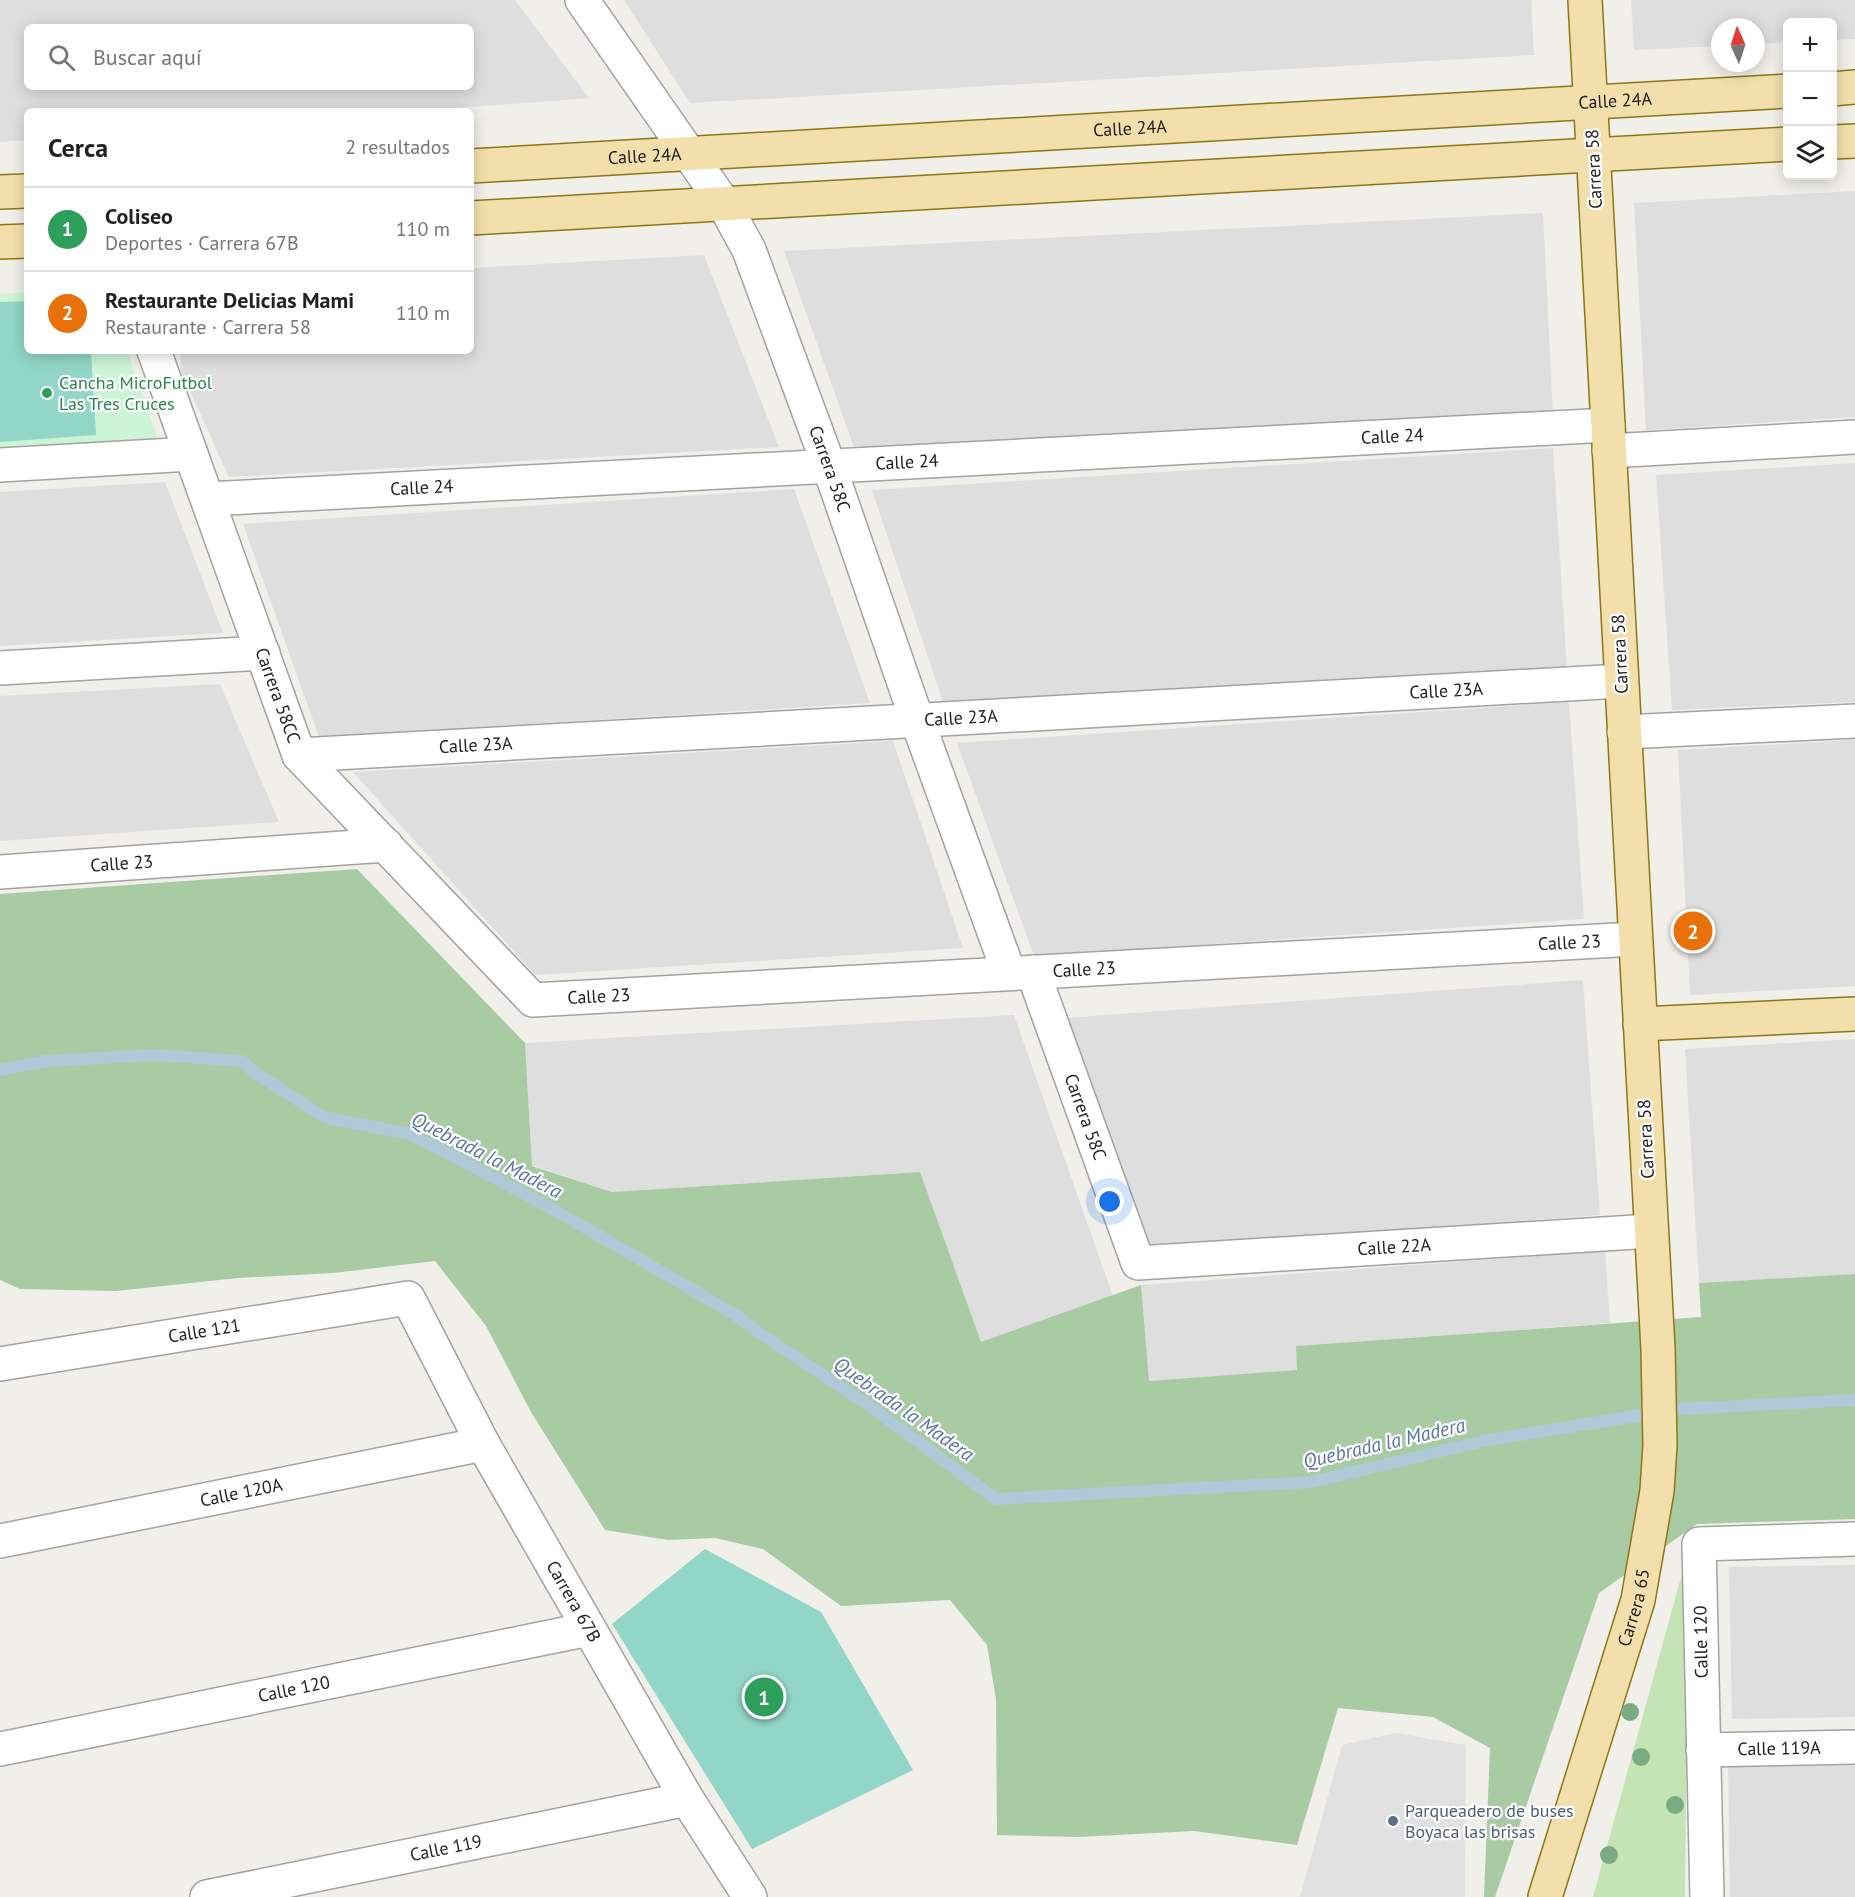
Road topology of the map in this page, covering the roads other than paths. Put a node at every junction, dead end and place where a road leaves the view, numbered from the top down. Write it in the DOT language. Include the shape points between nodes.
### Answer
graph roads {
  1 [pos="582,0"];
  2 [pos="1585,0"];
  3 [pos="1855,87"];
  4 [pos="1837,88"];
  5 [pos="1783,91"];
  6 [pos="1591,102"];
  7 [pos="1855,141"];
  8 [pos="1837,142"];
  9 [pos="1783,144"];
  10 [pos="688,153"];
  11 [pos="1594,155"];
  12 [pos="474,166"];
  13 [pos="24,191"];
  14 [pos="0,192"];
  15 [pos="724,204"];
  16 [pos="474,218"];
  17 [pos="24,241"];
  18 [pos="0,242"];
  19 [pos="155,354"];
  20 [pos="1609,437"];
  21 [pos="1855,437"];
  22 [pos="191,454"];
  23 [pos="0,465"];
  24 [pos="829,466"];
  25 [pos="208,499"];
  26 [pos="263,653"];
  27 [pos="0,668"];
  28 [pos="1621,681"];
  29 [pos="917,720"];
  30 [pos="1855,721"];
  31 [pos="1624,732"];
  32 [pos="299,755"];
  33 [pos="386,845"];
  34 [pos="0,872"];
  35 [pos="1635,939"];
  36 [pos="1021,973"];
  37 [pos="533,1000"];
  38 [pos="1855,1014"];
  39 [pos="1640,1024"];
  40 [pos="1651,1231"];
  41 [pos="1138,1263"];
  42 [pos="408,1298"];
  43 [pos="1655,1308"];
  44 [pos="0,1364"];
  45 [pos="483,1444"];
  46 [pos="1855,1539"];
  47 [pos="0,1541"];
  48 [pos="589,1629"];
  49 [pos="1855,1747"];
  50 [pos="0,1749"];
  51 [pos="1703,1750"];
  52 [pos="687,1799"];
  53 [pos="207,1897"];
  54 [pos="750,1897"];
  55 [pos="1545,1897"];
  56 [pos="1707,1897"];
  1 -- 10 [label="street, Carrera 58C"];
  2 -- 6 [label="main road, Carrera 58"];
  3 -- 4 [label="main road"];
  5 -- 6 [label="main road, Calle 24A"];
  6 -- 10 [label="main road, Calle 24A"];
  6 -- 11 [label="main road, Carrera 58"];
  7 -- 8 [label="main road"];
  9 -- 11 [label="main road"];
  10 -- 12 [label="main road, Calle 24A"];
  10 -- 15 [label="street, Carrera 58C"];
  11 -- 15 [label="main road"];
  11 -- 20 [label="main road, Carrera 58"];
  13 -- 14 [label="main road"];
  15 -- 16 [label="main road"];
  15 -- 24 [label="street, Carrera 58C" via="749,250"];
  17 -- 18 [label="main road"];
  19 -- 22 [label="street, Carrera 58CC"];
  20 -- 21 [label="street, Calle 24"];
  20 -- 24 [label="street, Calle 24"];
  20 -- 28 [label="main road, Carrera 58"];
  22 -- 23 [label="street"];
  22 -- 25 [label="street, Carrera 58CC"];
  24 -- 25 [label="street, Calle 24"];
  24 -- 29 [label="street, Carrera 58C"];
  25 -- 26 [label="street, Carrera 58CC"];
  26 -- 27 [label="street"];
  26 -- 32 [label="street, Carrera 58CC"];
  28 -- 29 [label="street, Calle 23A"];
  28 -- 31 [label="main road, Carrera 58"];
  29 -- 32 [label="street, Calle 23A"];
  29 -- 36 [label="street, Carrera 58C"];
  30 -- 31 [label="street"];
  31 -- 35 [label="main road, Carrera 58"];
  32 -- 33 [label="street, Carrera 58CC"];
  33 -- 34 [label="street, Calle 23"];
  33 -- 37 [label="street, Carrera 58CC"];
  35 -- 36 [label="street, Calle 23"];
  35 -- 39 [label="main road, Carrera 58"];
  36 -- 37 [label="street, Calle 23"];
  36 -- 41 [label="street, Carrera 58C"];
  38 -- 39 [label="main road"];
  39 -- 40 [label="main road, Carrera 58"];
  40 -- 41 [label="street, Calle 22A"];
  40 -- 43 [label="main road, Carrera 58"];
  42 -- 44 [label="street, Calle 121"];
  42 -- 45 [label="street, Carrera 67B"];
  43 -- 55 [label="main road, Carrera 65" via="1660,1445 1655,1502 1638,1600"];
  45 -- 47 [label="street, Calle 120A"];
  45 -- 48 [label="street, Carrera 67B"];
  46 -- 51 [label="street, Calle 120" via="1699,1544"];
  48 -- 50 [label="street, Calle 120"];
  48 -- 52 [label="street, Carrera 67B"];
  49 -- 51 [label="street, Calle 119A"];
  51 -- 56 [label="street, Calle 120"];
  52 -- 53 [label="street, Calle 119"];
  52 -- 54 [label="street, Carrera 67B"];
}
